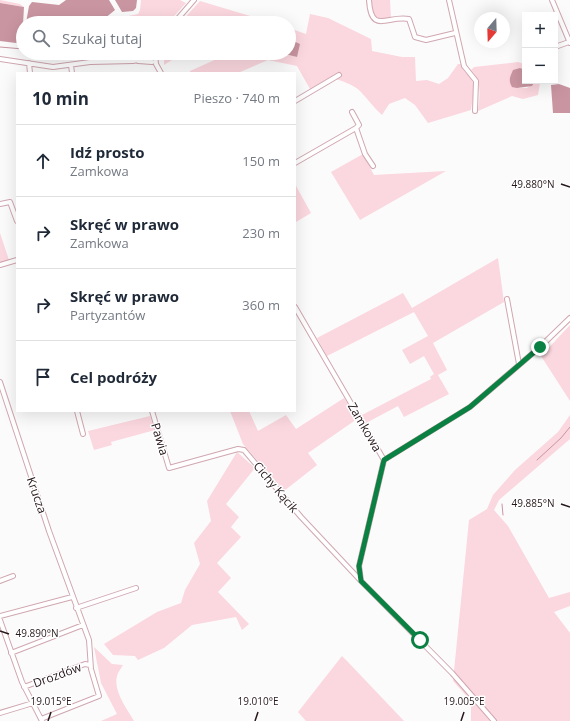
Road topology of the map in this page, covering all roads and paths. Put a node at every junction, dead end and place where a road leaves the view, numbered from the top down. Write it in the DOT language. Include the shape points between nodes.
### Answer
graph roads {
  1 [pos="194,0"];
  2 [pos="369,0"];
  3 [pos="449,0"];
  4 [pos="552,0"];
  5 [pos="180,16"];
  6 [pos="455,33"];
  7 [pos="570,43"];
  8 [pos="558,46"];
  9 [pos="0,59"];
  10 [pos="133,61"];
  11 [pos="154,62"];
  12 [pos="29,64"];
  13 [pos="71,65"];
  14 [pos="30,72"];
  15 [pos="72,72"];
  16 [pos="160,72"];
  17 [pos="339,76"];
  18 [pos="296,100"];
  19 [pos="475,111"];
  20 [pos="352,112"];
  21 [pos="356,128"];
  22 [pos="296,162"];
  23 [pos="373,166"];
  24 [pos="0,204"];
  25 [pos="16,218"];
  26 [pos="16,260"];
  27 [pos="0,265"];
  28 [pos="507,299"];
  29 [pos="296,309"];
  30 [pos="570,318"];
  31 [pos="519,364"];
  32 [pos="0,382"];
  33 [pos="77,412"];
  34 [pos="152,412"];
  35 [pos="83,434"];
  36 [pos="384,460"];
  37 [pos="168,468"];
  38 [pos="13,576"];
  39 [pos="0,581"];
  40 [pos="361,581"];
  41 [pos="136,588"];
  42 [pos="72,597"];
  43 [pos="76,608"];
  44 [pos="0,616"];
  45 [pos="0,620"];
  46 [pos="83,625"];
  47 [pos="11,653"];
  48 [pos="90,665"];
  49 [pos="24,687"];
  50 [pos="33,703"];
  51 [pos="0,713"];
  52 [pos="41,720"];
  53 [pos="494,721"];
  1 -- 5 [label="street"];
  2 -- 6 [label="street" via="370,14 374,19 409,19 415,36 426,40"];
  3 -- 6 [label="street"];
  4 -- 7 [label="street"];
  6 -- 19 [label="street" via="464,66 476,81"];
  7 -- 8 [label="street"];
  9 -- 12 [label="street"];
  10 -- 11 [label="street"];
  10 -- 13 [label="street" via="96,61"];
  11 -- 16 [label="street"];
  12 -- 13 [label="street" via="53,67"];
  12 -- 14 [label="street"];
  13 -- 15 [label="street"];
  17 -- 18 [label="street"];
  20 -- 21 [label="street" via="358,125"];
  21 -- 22 [label="street"];
  21 -- 23 [label="street" via="365,154"];
  24 -- 25 [label="street" via="10,202"];
  26 -- 27 [label="street"];
  28 -- 31 [label="street"];
  29 -- 36 [label="street, Zamkowa"];
  30 -- 31 [label="street"];
  31 -- 36 [label="street" via="470,407"];
  32 -- 42 [label="street, Krucza"];
  33 -- 35 [label="street"];
  34 -- 37 [label="street, Pawia"];
  36 -- 40 [label="street, Zamkowa" via="359,566"];
  37 -- 40 [label="street, Cichy Kącik" via="238,449 244,450 301,517"];
  38 -- 39 [label="street"];
  40 -- 53 [label="street" via="452,673"];
  41 -- 43 [label="street"];
  42 -- 43 [label="street, Krucza"];
  42 -- 44 [label="street"];
  43 -- 46 [label="street, Krucza"];
  45 -- 47 [label="street"];
  46 -- 47 [label="street"];
  46 -- 48 [label="street, Krucza" via="89,640"];
  47 -- 49 [label="street"];
  48 -- 49 [label="street, Drozdów" via="85,664"];
  48 -- 52 [label="street, Krucza" via="99,696"];
  49 -- 50 [label="street"];
  50 -- 51 [label="street"];
  50 -- 52 [label="street"];
}
